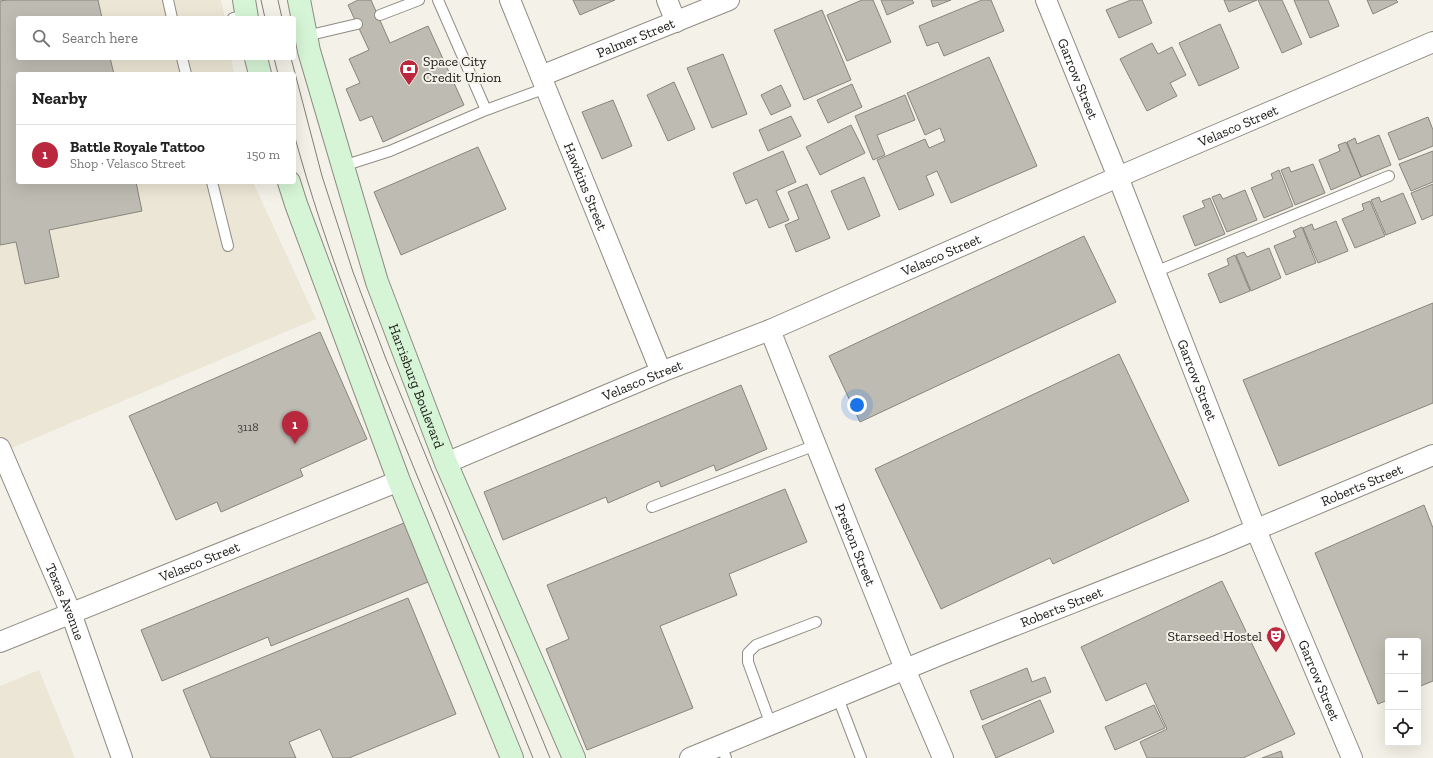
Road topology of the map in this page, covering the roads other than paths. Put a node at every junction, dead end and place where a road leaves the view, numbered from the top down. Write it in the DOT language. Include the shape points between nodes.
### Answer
graph roads {
  1 [pos="168,0"];
  2 [pos="299,0"];
  3 [pos="419,0"];
  4 [pos="438,0"];
  5 [pos="510,0"];
  6 [pos="667,0"];
  7 [pos="729,0"];
  8 [pos="1046,0"];
  9 [pos="380,15"];
  10 [pos="172,16"];
  11 [pos="676,22"];
  12 [pos="357,24"];
  13 [pos="306,36"];
  14 [pos="1433,42"];
  15 [pos="182,60"];
  16 [pos="256,60"];
  17 [pos="186,72"];
  18 [pos="260,72"];
  19 [pos="543,82"];
  20 [pos="486,110"];
  21 [pos="343,166"];
  22 [pos="1389,176"];
  23 [pos="1118,177"];
  24 [pos="212,184"];
  25 [pos="290,184"];
  26 [pos="228,246"];
  27 [pos="1155,272"];
  28 [pos="770,330"];
  29 [pos="661,372"];
  30 [pos="816,445"];
  31 [pos="0,448"];
  32 [pos="1433,455"];
  33 [pos="446,463"];
  34 [pos="399,481"];
  35 [pos="652,507"];
  36 [pos="1256,530"];
  37 [pos="71,613"];
  38 [pos="816,622"];
  39 [pos="0,642"];
  40 [pos="905,669"];
  41 [pos="838,698"];
  42 [pos="771,725"];
  43 [pos="724,752"];
  44 [pos="122,758"];
  45 [pos="512,758"];
  46 [pos="574,758"];
  47 [pos="690,758"];
  48 [pos="861,758"];
  49 [pos="943,758"];
  50 [pos="1352,758"];
  1 -- 10 [label="lane"];
  2 -- 13 [label="main road, Harrisburg Boulevard"];
  3 -- 9 [label="lane"];
  4 -- 20 [label="lane"];
  5 -- 19 [label="street, Hawkins Street"];
  6 -- 11 [label="street"];
  7 -- 11 [label="street, Palmer Street"];
  8 -- 23 [label="street, Garrow Street"];
  11 -- 19 [label="street, Palmer Street"];
  12 -- 13 [label="lane"];
  13 -- 21 [label="main road, Harrisburg Boulevard"];
  14 -- 23 [label="street, Velasco Street"];
  15 -- 17 [label="lane"];
  16 -- 18 [label="main road"];
  19 -- 20 [label="lane"];
  19 -- 29 [label="street, Hawkins Street"];
  20 -- 21 [label="lane" via="390,151"];
  21 -- 33 [label="main road, Harrisburg Boulevard" via="376,282"];
  22 -- 27 [label="lane"];
  23 -- 27 [label="street, Garrow Street"];
  23 -- 28 [label="street, Velasco Street"];
  24 -- 26 [label="lane"];
  25 -- 34 [label="main road"];
  27 -- 36 [label="street, Garrow Street"];
  28 -- 29 [label="street, Velasco Street"];
  28 -- 30 [label="street, Preston Street"];
  29 -- 33 [label="street, Velasco Street"];
  30 -- 35 [label="lane"];
  30 -- 40 [label="street, Preston Street"];
  31 -- 37 [label="street, Texas Avenue"];
  32 -- 36 [label="street, Roberts Street"];
  33 -- 46 [label="main road, Harrisburg Boulevard"];
  34 -- 37 [label="street, Velasco Street"];
  34 -- 45 [label="main road"];
  36 -- 40 [label="street, Roberts Street"];
  36 -- 50 [label="street, Garrow Street"];
  37 -- 39 [label="street, Velasco Street"];
  37 -- 44 [label="street, Texas Avenue"];
  38 -- 42 [label="lane" via="756,645 748,653 748,662"];
  40 -- 41 [label="street, Roberts Street"];
  40 -- 49 [label="street, Preston Street"];
  41 -- 42 [label="street, Roberts Street"];
  41 -- 48 [label="lane"];
  42 -- 43 [label="street, Roberts Street"];
  43 -- 47 [label="street, Roberts Street"];
}
